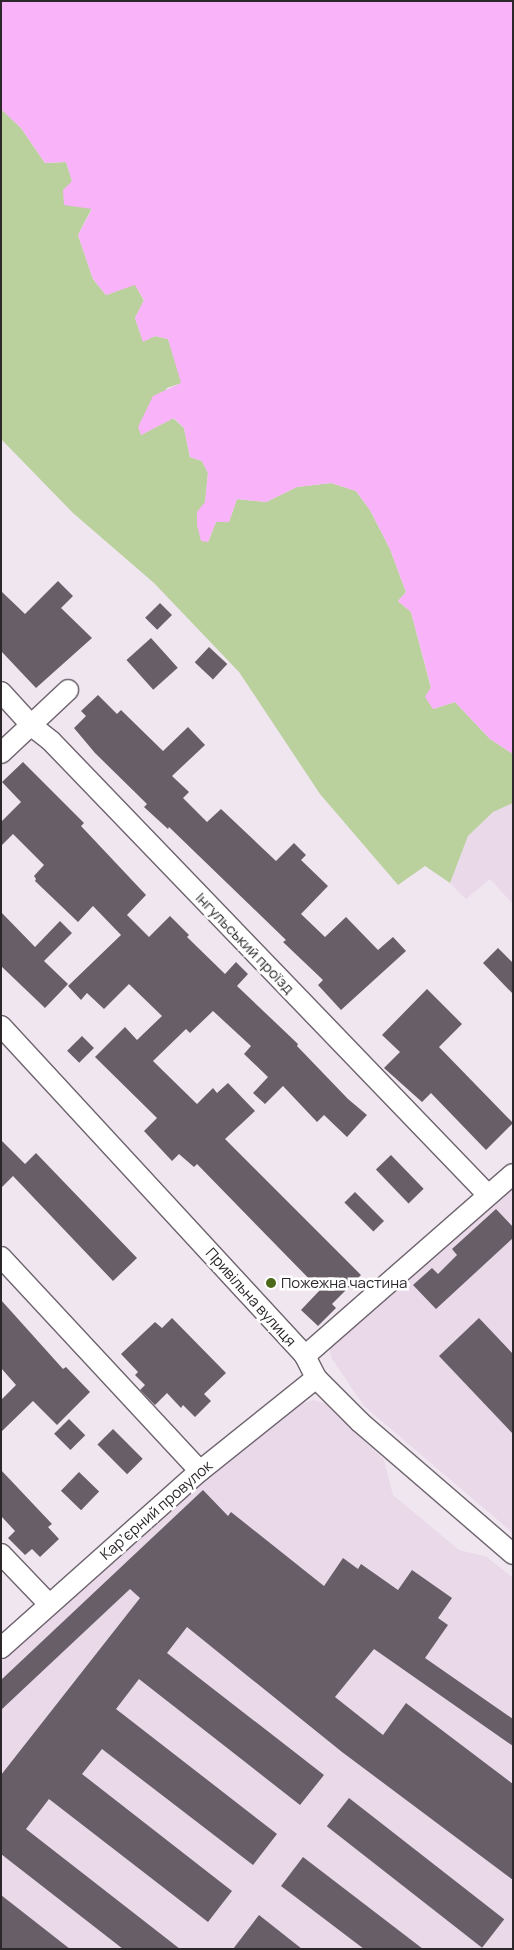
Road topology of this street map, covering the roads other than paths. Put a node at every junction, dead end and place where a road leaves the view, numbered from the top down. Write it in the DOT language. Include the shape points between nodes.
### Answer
graph roads {
  1 [pos="68,690"];
  2 [pos="1,692"];
  3 [pos="32,726"];
  4 [pos="1,753"];
  5 [pos="1,1026"];
  6 [pos="513,1174"];
  7 [pos="488,1195"];
  8 [pos="1,1257"];
  9 [pos="305,1356"];
  10 [pos="316,1378"];
  11 [pos="200,1471"];
  12 [pos="1,1554"];
  13 [pos="513,1554"];
  14 [pos="49,1604"];
  15 [pos="1,1648"];
  1 -- 3 [label="street"];
  2 -- 3 [label="street, Інгульський проїзд"];
  3 -- 4 [label="street"];
  3 -- 7 [label="street, Інгульський проїзд" via="51,741"];
  5 -- 9 [label="street, Привільна вулиця"];
  6 -- 7 [label="street"];
  7 -- 9 [label="street"];
  8 -- 11 [label="street"];
  9 -- 10 [label="street, Привільна вулиця"];
  10 -- 11 [label="street, Карʼєрний провулок"];
  10 -- 13 [label="street, Привільна вулиця" via="360,1422"];
  11 -- 14 [label="street, Карʼєрний провулок"];
  12 -- 14 [label="street"];
  14 -- 15 [label="street, Карʼєрний провулок"];
}
